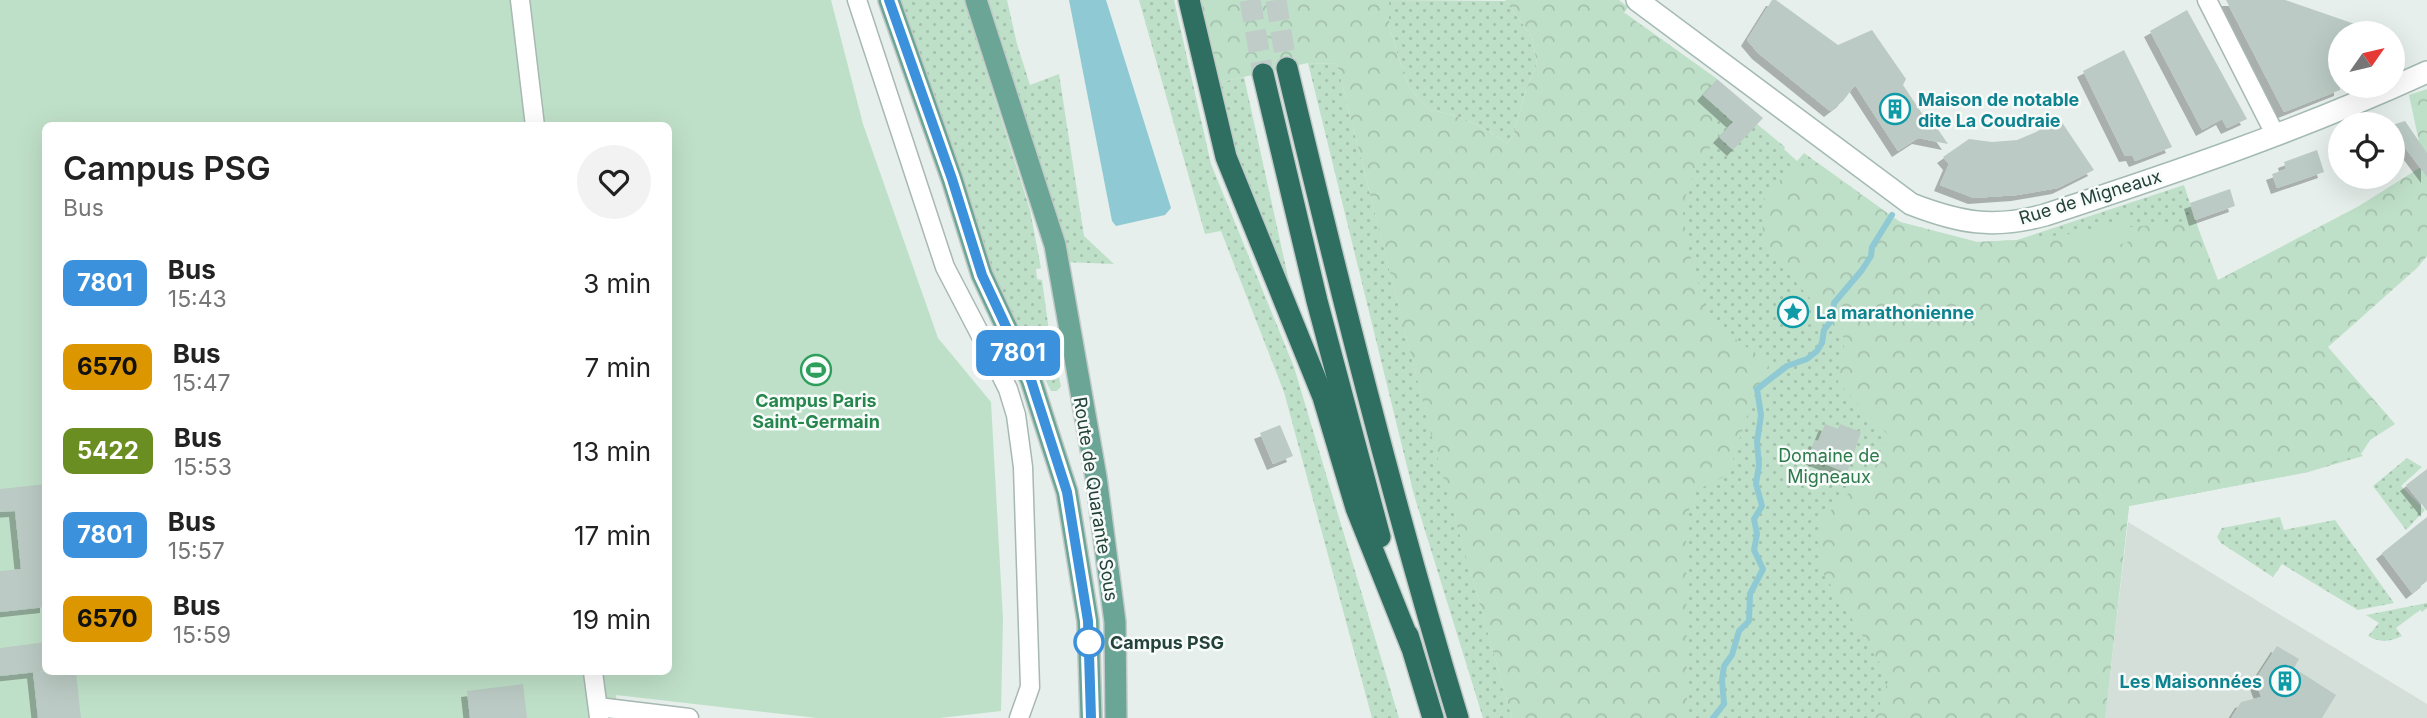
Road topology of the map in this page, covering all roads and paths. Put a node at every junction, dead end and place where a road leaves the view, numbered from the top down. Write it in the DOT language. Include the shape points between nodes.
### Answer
graph roads {
  1 [pos="520,0"];
  2 [pos="857,0"];
  3 [pos="889,0"];
  4 [pos="976,0"];
  5 [pos="1189,0"];
  6 [pos="1637,0"];
  7 [pos="2207,0"];
  8 [pos="1287,68"];
  9 [pos="2427,72"];
  10 [pos="1263,74"];
  11 [pos="535,122"];
  12 [pos="2276,136"];
  13 [pos="1412,646"];
  14 [pos="593,675"];
  15 [pos="598,712"];
  16 [pos="689,718"];
  17 [pos="1019,718"];
  18 [pos="1091,718"];
  19 [pos="1116,718"];
  20 [pos="1433,718"];
  21 [pos="1458,718"];
  1 -- 11 [label="street"];
  2 -- 17 [label="street" via="945,267 1016,415 1023,467 1030,687"];
  3 -- 18 [label="main road, Route de Quarante Sous" via="982,275 1031,380 1067,492 1088,621"];
  4 -- 19 [label="main road, Route de Quarante Sous" via="1055,245 1096,477 1115,622"];
  5 -- 13 [label="highway" via="1226,157 1323,397 1356,508"];
  6 -- 12 [label="street, Rue de Migneaux" via="1911,204 1947,217 1989,224 2022,221"];
  7 -- 12 [label="street"];
  8 -- 21 [label="highway" via="1393,492"];
  9 -- 12 [label="street, Rue de Migneaux"];
  10 -- 13 [label="highway" via="1321,314"];
  13 -- 20 [label="highway"];
  14 -- 15 [label="street"];
  15 -- 16 [label="street"];
}
